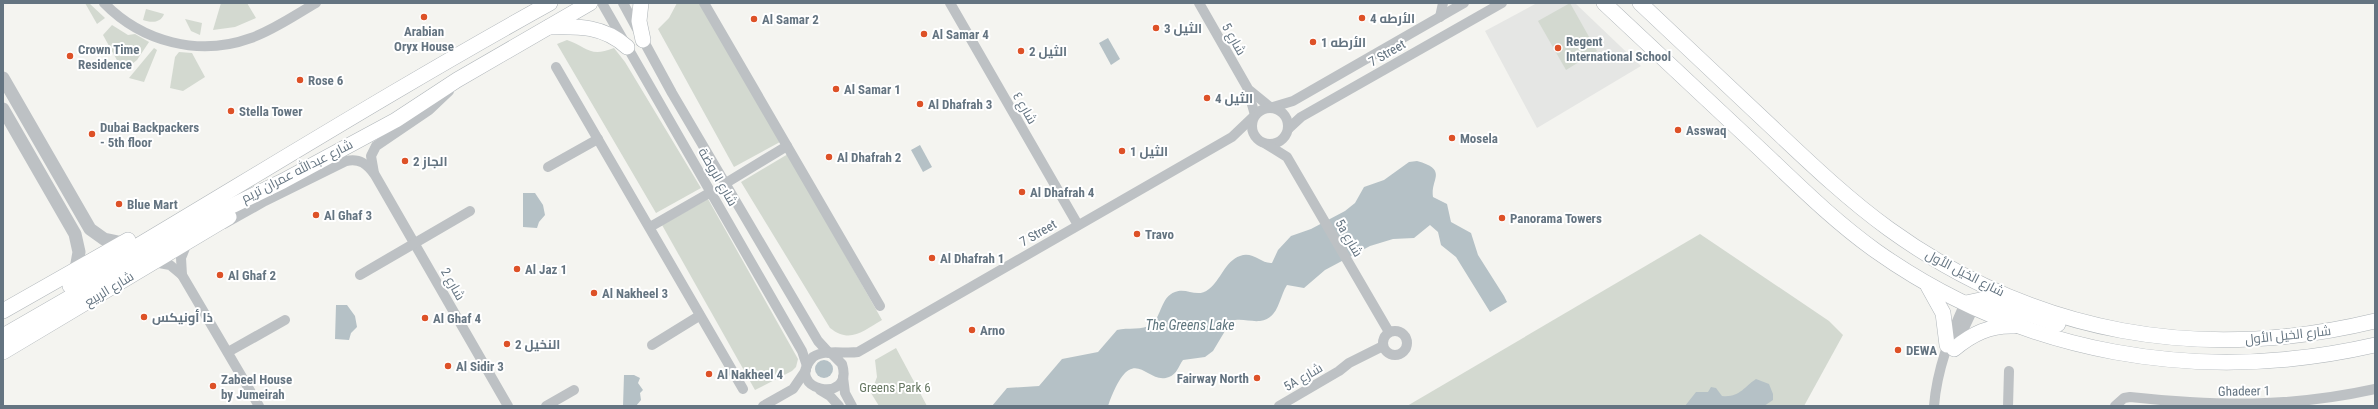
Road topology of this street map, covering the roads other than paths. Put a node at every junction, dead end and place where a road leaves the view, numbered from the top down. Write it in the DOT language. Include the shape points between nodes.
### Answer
graph roads {
  1 [pos="104,3"];
  2 [pos="316,3"];
  3 [pos="590,3"];
  4 [pos="602,3"];
  5 [pos="623,3"];
  6 [pos="641,3"];
  7 [pos="704,3"];
  8 [pos="950,3"];
  9 [pos="1198,3"];
  10 [pos="1443,3"];
  11 [pos="1464,3"];
  12 [pos="1502,3"];
  13 [pos="1604,3"];
  14 [pos="1640,3"];
  15 [pos="545,5"];
  16 [pos="1440,17"];
  17 [pos="546,27"];
  18 [pos="643,40"];
  19 [pos="628,47"];
  20 [pos="556,67"];
  21 [pos="3,78"];
  22 [pos="457,80"];
  23 [pos="1247,88"];
  24 [pos="1271,107"];
  25 [pos="3,109"];
  26 [pos="1254,116"];
  27 [pos="1288,131"];
  28 [pos="1232,137"];
  29 [pos="598,139"];
  30 [pos="1264,143"];
  31 [pos="787,146"];
  32 [pos="1287,157"];
  33 [pos="274,163"];
  34 [pos="548,167"];
  35 [pos="375,175"];
  36 [pos="726,183"];
  37 [pos="711,192"];
  38 [pos="470,211"];
  39 [pos="211,216"];
  40 [pos="83,220"];
  41 [pos="70,225"];
  42 [pos="1078,225"];
  43 [pos="650,227"];
  44 [pos="188,242"];
  45 [pos="122,243"];
  46 [pos="414,243"];
  47 [pos="154,262"];
  48 [pos="76,269"];
  49 [pos="182,275"];
  50 [pos="360,275"];
  51 [pos="1963,275"];
  52 [pos="1929,285"];
  53 [pos="1972,299"];
  54 [pos="880,306"];
  55 [pos="3,311"];
  56 [pos="700,316"];
  57 [pos="285,320"];
  58 [pos="2375,321"];
  59 [pos="3,324"];
  60 [pos="2096,326"];
  61 [pos="2025,327"];
  62 [pos="1389,332"];
  63 [pos="3,336"];
  64 [pos="652,345"];
  65 [pos="2375,345"];
  66 [pos="1383,346"];
  67 [pos="1948,351"];
  68 [pos="3,352"];
  69 [pos="228,352"];
  70 [pos="858,352"];
  71 [pos="831,353"];
  72 [pos="806,368"];
  73 [pos="2009,371"];
  74 [pos="843,376"];
  75 [pos="793,388"];
  76 [pos="743,389"];
  77 [pos="818,389"];
  78 [pos="2375,389"];
  79 [pos="574,390"];
  80 [pos="259,406"];
  81 [pos="508,406"];
  82 [pos="546,406"];
  83 [pos="763,406"];
  84 [pos="839,406"];
  85 [pos="852,406"];
  86 [pos="1279,406"];
  87 [pos="1934,406"];
  88 [pos="2008,406"];
  89 [pos="2115,406"];
  1 -- 2 [label="street" via="122,19 156,38 206,47 252,38"];
  3 -- 17 [label="main road, شارع عبدالله عمران تريم"];
  4 -- 19 [label="street, شارع الروضة"];
  5 -- 18 [label="street, شارع الروضة"];
  6 -- 18 [label="main road" via="639,21"];
  7 -- 31 [label="street"];
  8 -- 42 [label="street, شارع ٤"];
  9 -- 23 [label="street, شارع 5"];
  10 -- 16 [label="street"];
  11 -- 16 [label="street, 7 Street"];
  12 -- 27 [label="street, 7 Street" via="1301,117"];
  13 -- 52 [label="main road, شارع الخيل الأول" via="1834,218 1876,251"];
  14 -- 51 [label="main road, شارع الخيل الأول" via="1850,198 1912,245"];
  15 -- 33 [label="main road, شارع عبدالله عمران تريم"];
  16 -- 24 [label="street, 7 Street" via="1293,101"];
  17 -- 19 [label="main road" via="596,28"];
  17 -- 22 [label="main road, شارع عبدالله عمران تريم"];
  18 -- 36 [label="street, شارع الروضة"];
  19 -- 37 [label="street, شارع الروضة"];
  20 -- 29 [label="street"];
  21 -- 40 [label="street"];
  22 -- 35 [label="street" via="429,110 376,146 371,161"];
  22 -- 39 [label="main road, شارع عبدالله عمران تريم" via="396,120 283,181"];
  23 -- 24 [label="street, شارع 5"];
  23 -- 26 [label="street, شارع 5"];
  24 -- 26 [label="street" via="1261,109"];
  24 -- 27 [label="street" via="1283,113 1288,123"];
  25 -- 41 [label="street"];
  26 -- 28 [label="street, 7 Street"];
  26 -- 30 [label="street" via="1252,128 1257,139"];
  27 -- 30 [label="street" via="1281,140"];
  27 -- 32 [label="street"];
  28 -- 30 [label="street" via="1247,137"];
  28 -- 42 [label="street, 7 Street"];
  29 -- 34 [label="street"];
  29 -- 43 [label="street"];
  30 -- 32 [label="street, 5a شارع"];
  31 -- 36 [label="street"];
  31 -- 54 [label="street"];
  32 -- 62 [label="street, 5a شارع"];
  33 -- 39 [label="main road, شارع عبدالله عمران تريم"];
  33 -- 45 [label="main road" via="219,189"];
  35 -- 39 [label="street, شارع الربيع" via="359,160 346,161 265,201 230,222"];
  35 -- 46 [label="street, شارع 2"];
  36 -- 71 [label="street, شارع الروضة" via="818,342"];
  37 -- 43 [label="street"];
  37 -- 72 [label="street, شارع الروضة" via="802,351"];
  38 -- 46 [label="street"];
  39 -- 44 [label="main road, شارع الربيع"];
  39 -- 59 [label="main road, شارع عبدالله عمران تريم"];
  39 -- 63 [label="main road, شارع عبدالله عمران تريم"];
  40 -- 41 [label="street" via="79,225"];
  40 -- 45 [label="street" via="96,235"];
  41 -- 48 [label="street" via="78,243"];
  42 -- 70 [label="street, 7 Street"];
  43 -- 56 [label="street"];
  44 -- 47 [label="main road, شارع الربيع"];
  44 -- 49 [label="street" via="181,258"];
  45 -- 48 [label="main road"];
  46 -- 50 [label="street"];
  46 -- 81 [label="street, شارع 2"];
  47 -- 49 [label="street" via="170,265"];
  47 -- 68 [label="main road, شارع الربيع"];
  48 -- 55 [label="main road"];
  49 -- 69 [label="street"];
  51 -- 53 [label="main road"];
  51 -- 60 [label="main road, شارع الخيل الأول" via="1996,291"];
  52 -- 53 [label="main road, شارع الخيل الأول"];
  52 -- 67 [label="main road" via="1943,313"];
  53 -- 60 [label="main road" via="1991,302 2070,326"];
  53 -- 61 [label="main road, شارع الخيل الأول"];
  53 -- 67 [label="street"];
  56 -- 64 [label="street"];
  56 -- 76 [label="street"];
  57 -- 69 [label="street"];
  58 -- 60 [label="main road, شارع الخيل الأول" via="2290,337 2241,340 2162,337 2119,332"];
  61 -- 65 [label="main road, شارع الخيل الأول" via="2114,353 2192,362 2289,360"];
  61 -- 67 [label="main road" via="1990,328 1974,334"];
  62 -- 66 [label="street" via="1384,338"];
  62 -- 66 [label="street" via="1397,331 1404,335 1406,347 1396,355 1388,353"];
  66 -- 86 [label="street, 5A شارع" via="1349,363"];
  67 -- 87 [label="street" via="1937,381"];
  69 -- 80 [label="street"];
  70 -- 71 [label="street"];
  70 -- 74 [label="street"];
  71 -- 72 [label="street" via="818,354"];
  71 -- 74 [label="street" via="840,360"];
  72 -- 75 [label="street"];
  72 -- 77 [label="street" via="808,381"];
  73 -- 88 [label="street"];
  74 -- 77 [label="street" via="834,388"];
  74 -- 85 [label="street" via="845,393"];
  75 -- 77 [label="street"];
  75 -- 83 [label="street"];
  77 -- 84 [label="street" via="830,396"];
  78 -- 89 [label="street, Ghadeer 1" via="2321,399 2244,405 2201,404 2130,397 2124,398"];
  79 -- 82 [label="street"];
}
